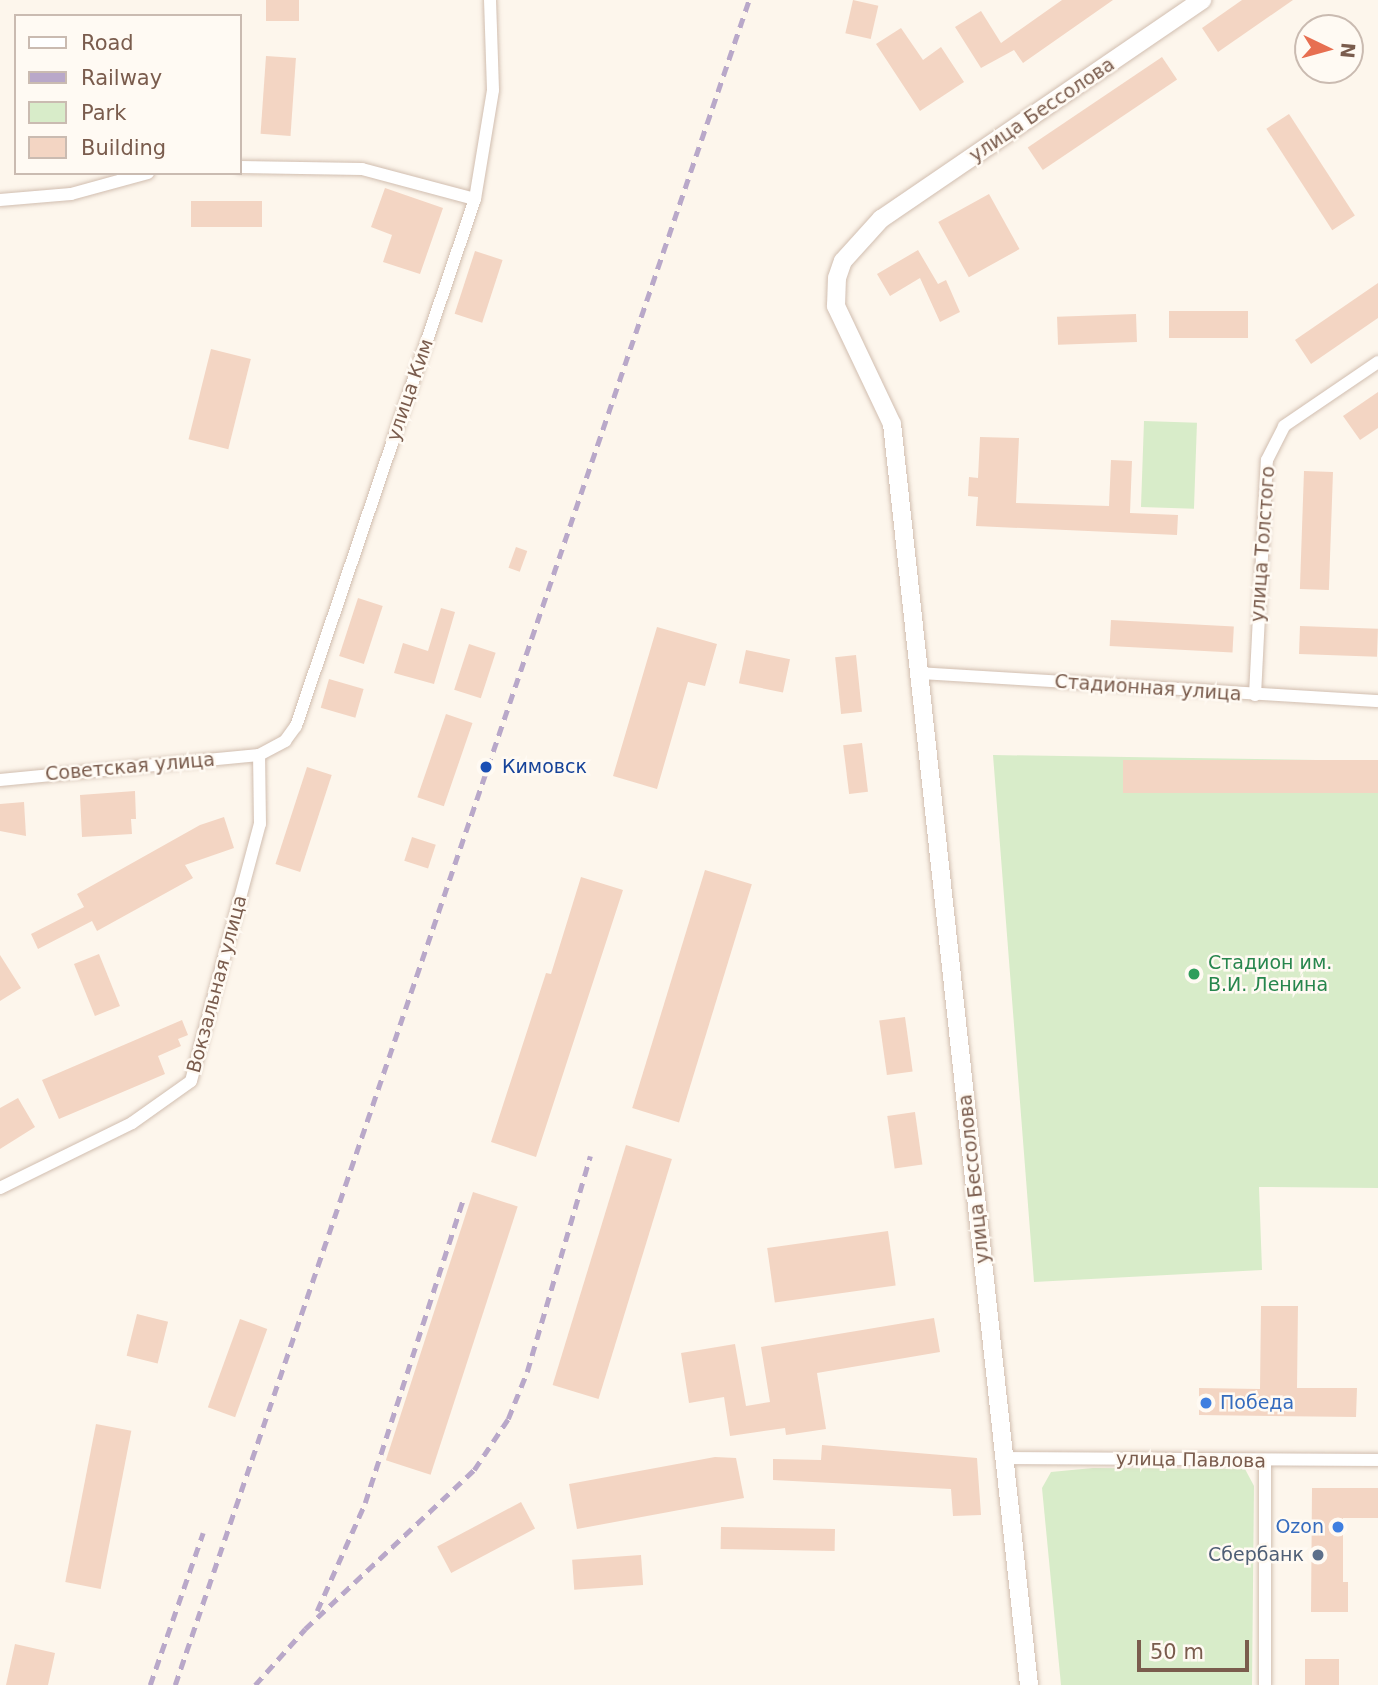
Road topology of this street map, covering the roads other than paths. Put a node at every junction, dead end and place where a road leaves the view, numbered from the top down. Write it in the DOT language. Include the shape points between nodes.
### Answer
graph roads {
  1 [pos="490,0"];
  2 [pos="1202,0"];
  3 [pos="242,167"];
  4 [pos="141,175"];
  5 [pos="0,200"];
  6 [pos="475,200"];
  7 [pos="1378,362"];
  8 [pos="919,673"];
  9 [pos="1255,695"];
  10 [pos="1378,701"];
  11 [pos="259,755"];
  12 [pos="0,779"];
  13 [pos="0,1188"];
  14 [pos="1004,1458"];
  15 [pos="1378,1460"];
  16 [pos="1265,1461"];
  17 [pos="1029,1685"];
  18 [pos="1265,1685"];
  1 -- 6 [label="street, улица Ким" via="493,90"];
  2 -- 8 [label="main road, улица Бессолова" via="881,219 843,261 836,306 892,424"];
  3 -- 6 [label="street" via="314,164 362,169"];
  4 -- 5 [label="street" via="71,194"];
  6 -- 11 [label="street, улица Ким" via="300,716 285,741"];
  7 -- 9 [label="street, улица Толстого" via="1284,426 1267,460"];
  8 -- 9 [label="street, Стадионная улица"];
  8 -- 14 [label="main road, улица Бессолова"];
  9 -- 10 [label="street, Стадионная улица"];
  11 -- 12 [label="street, Советская улица"];
  11 -- 13 [label="street, Вокзальная улица" via="260,824 191,1081 132,1123"];
  14 -- 16 [label="street, улица Павлова"];
  14 -- 17 [label="main road, улица Бессолова"];
  15 -- 16 [label="street, улица Павлова"];
  16 -- 18 [label="street"];
}
